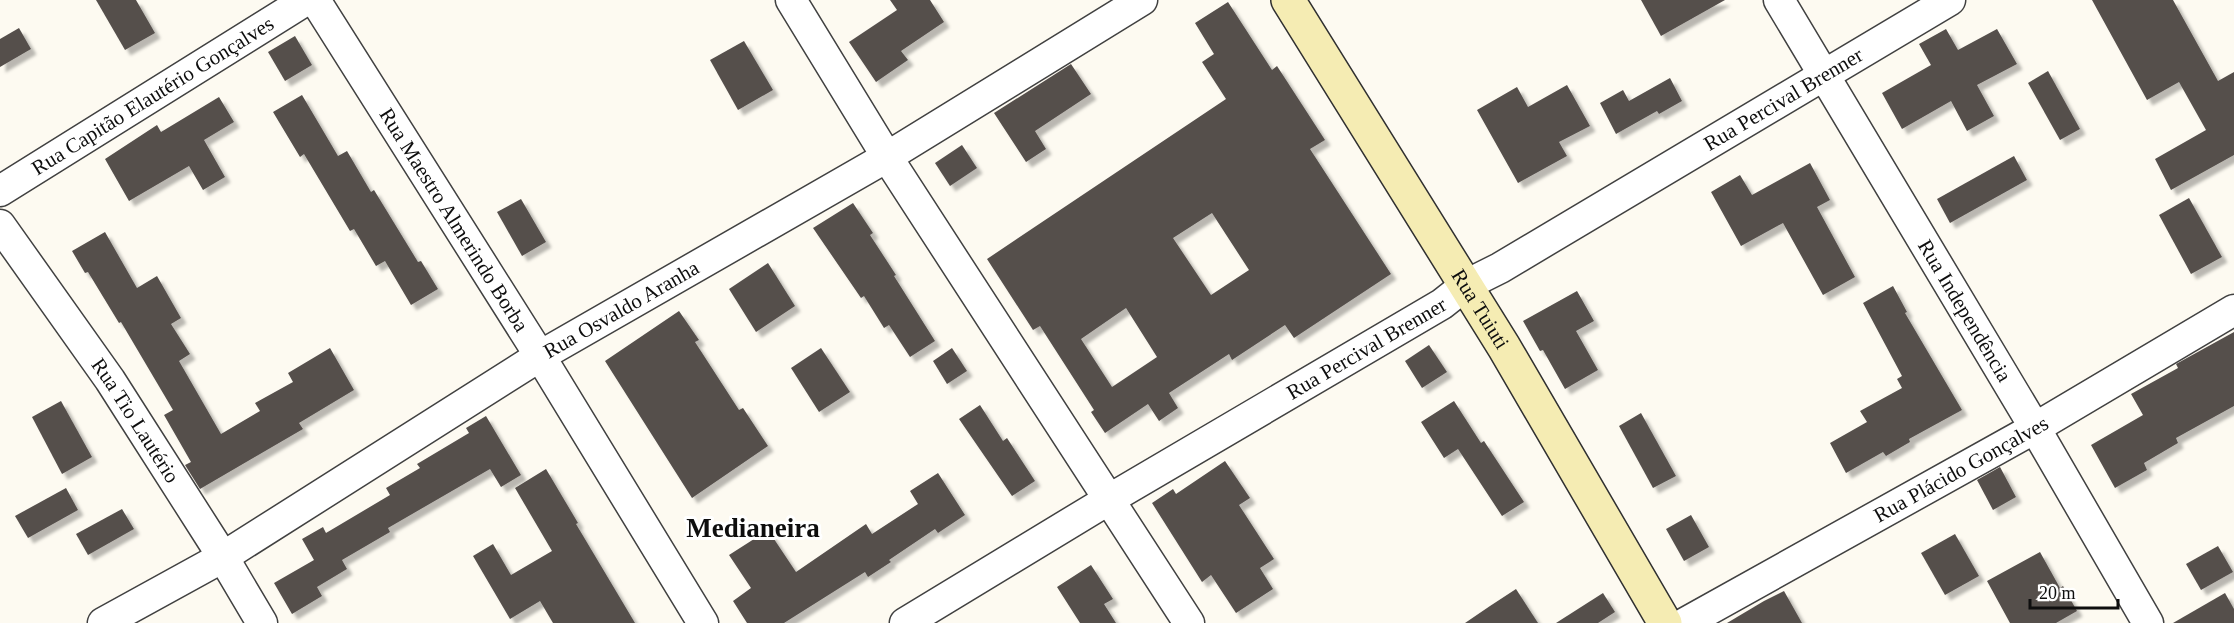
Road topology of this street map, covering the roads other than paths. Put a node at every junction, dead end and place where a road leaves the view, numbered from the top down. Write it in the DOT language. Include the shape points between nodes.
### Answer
graph roads {
  1 [pos="306,0"];
  2 [pos="315,0"];
  3 [pos="791,0"];
  4 [pos="1142,0"];
  5 [pos="1288,0"];
  6 [pos="1779,0"];
  7 [pos="1950,0"];
  8 [pos="1824,76"];
  9 [pos="886,157"];
  10 [pos="0,191"];
  11 [pos="0,225"];
  12 [pos="1466,285"];
  13 [pos="2234,310"];
  14 [pos="540,356"];
  15 [pos="2035,429"];
  16 [pos="1107,500"];
  17 [pos="222,557"];
  18 [pos="103,623"];
  19 [pos="262,623"];
  20 [pos="703,623"];
  21 [pos="905,623"];
  22 [pos="1189,623"];
  23 [pos="1665,623"];
  24 [pos="1685,623"];
  25 [pos="2148,623"];
  1 -- 10 [label="street, Rua Capitão Elautério Gonçalves"];
  2 -- 14 [label="street, Rua Maestro Almerindo Borba"];
  3 -- 9 [label="street"];
  4 -- 9 [label="street, Rua Osvaldo Aranha"];
  5 -- 12 [label="main road, Rua Tuiuti"];
  6 -- 8 [label="street, Rua Independência"];
  7 -- 8 [label="street, Rua Percival Brenner"];
  8 -- 12 [label="street, Rua Percival Brenner"];
  8 -- 15 [label="street, Rua Independência"];
  9 -- 14 [label="street, Rua Osvaldo Aranha"];
  9 -- 16 [label="street"];
  11 -- 17 [label="street, Rua Tio Lautério" via="110,380"];
  12 -- 16 [label="street, Rua Percival Brenner" via="1442,304"];
  12 -- 23 [label="main road, Rua Tuiuti"];
  13 -- 15 [label="street, Rua Plácido Gonçalves"];
  14 -- 17 [label="street, Rua Osvaldo Aranha"];
  14 -- 20 [label="street, Rua Maestro Almerindo Borba"];
  15 -- 24 [label="street, Rua Plácido Gonçalves"];
  15 -- 25 [label="street, Rua Independência"];
  16 -- 21 [label="street, Rua Percival Brenner"];
  16 -- 22 [label="street"];
  17 -- 18 [label="street, Rua Osvaldo Aranha"];
  17 -- 19 [label="street, Rua Tio Lautério"];
}
